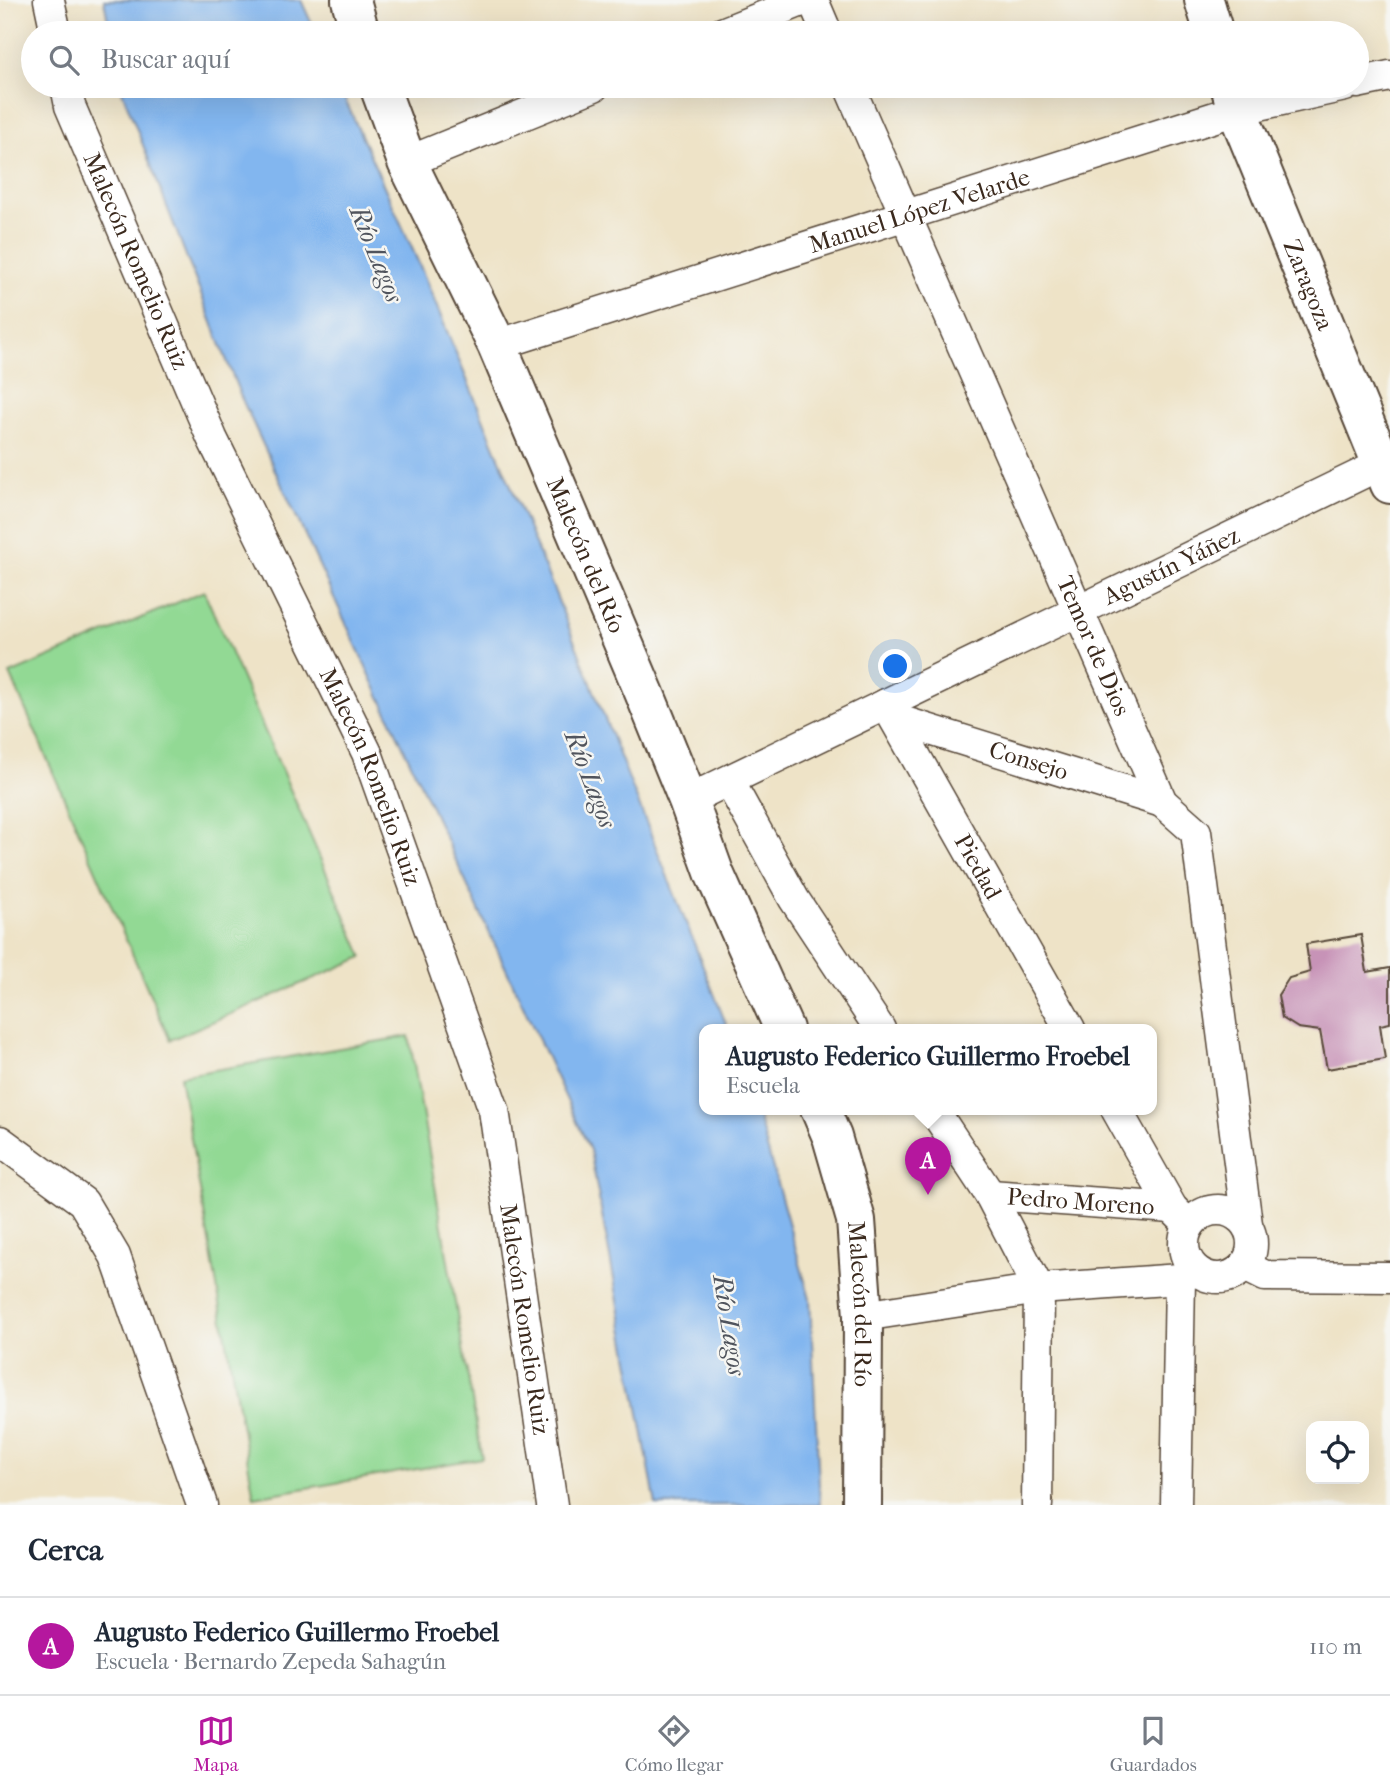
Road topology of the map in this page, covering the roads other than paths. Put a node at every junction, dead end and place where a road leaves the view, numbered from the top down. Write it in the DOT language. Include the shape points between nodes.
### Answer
graph roads {
  1 [pos="49,0"];
  2 [pos="351,0"];
  3 [pos="804,0"];
  4 [pos="813,0"];
  5 [pos="1204,0"];
  6 [pos="53,21"];
  7 [pos="357,21"];
  8 [pos="752,21"];
  9 [pos="822,21"];
  10 [pos="1210,21"];
  11 [pos="1390,76"];
  12 [pos="1369,80"];
  13 [pos="68,98"];
  14 [pos="383,98"];
  15 [pos="564,98"];
  16 [pos="854,98"];
  17 [pos="1233,98"];
  18 [pos="407,162"];
  19 [pos="905,216"];
  20 [pos="497,345"];
  21 [pos="1387,469"];
  22 [pos="1079,611"];
  23 [pos="890,712"];
  24 [pos="729,781"];
  25 [pos="688,800"];
  26 [pos="1162,802"];
  27 [pos="782,1024"];
  28 [pos="877,1024"];
  29 [pos="1067,1024"];
  30 [pos="823,1115"];
  31 [pos="937,1115"];
  32 [pos="1120,1115"];
  33 [pos="0,1141"];
  34 [pos="990,1195"];
  35 [pos="1180,1217"];
  36 [pos="1247,1224"];
  37 [pos="1245,1266"];
  38 [pos="1187,1274"];
  39 [pos="1390,1276"];
  40 [pos="1039,1289"];
  41 [pos="863,1316"];
  42 [pos="202,1505"];
  43 [pos="552,1505"];
  44 [pos="862,1505"];
  45 [pos="1037,1505"];
  46 [pos="1176,1505"];
  1 -- 6 [label="street"];
  2 -- 7 [label="street"];
  3 -- 8 [label="street"];
  4 -- 9 [label="street"];
  5 -- 10 [label="street"];
  11 -- 12 [label="street"];
  13 -- 43 [label="street, Malecón Romelio Ruiz" via="212,438 367,753 494,1110"];
  14 -- 18 [label="street, Malecón del Río"];
  15 -- 18 [label="street"];
  16 -- 19 [label="street, Temor de Dios"];
  17 -- 19 [label="street, Manuel López Velarde"];
  17 -- 21 [label="street, Zaragoza"];
  18 -- 20 [label="street, Malecón del Río"];
  19 -- 20 [label="street, Manuel López Velarde"];
  19 -- 22 [label="street, Temor de Dios"];
  20 -- 25 [label="street, Malecón del Río"];
  21 -- 22 [label="street, Agustín Yáñez"];
  22 -- 23 [label="street, Agustín Yáñez"];
  22 -- 26 [label="street, Temor de Dios"];
  23 -- 24 [label="street, Agustín Yáñez"];
  23 -- 26 [label="street, Consejo"];
  23 -- 29 [label="street, Piedad"];
  24 -- 25 [label="street, Agustín Yáñez"];
  24 -- 28 [label="street" via="794,899"];
  25 -- 27 [label="street, Malecón del Río" via="715,875"];
  26 -- 36 [label="street, Temor de Dios" via="1196,832"];
  30 -- 41 [label="street, Malecón del Río" via="856,1220"];
  31 -- 34 [label="street"];
  32 -- 35 [label="street"];
  33 -- 42 [label="street" via="83,1202 115,1256"];
  34 -- 35 [label="street, Pedro Moreno"];
  34 -- 40 [label="street"];
  35 -- 36 [label="street" via="1197,1218 1217,1210"];
  35 -- 38 [label="street"];
  36 -- 37 [label="street" via="1253,1245"];
  37 -- 38 [label="street" via="1226,1278"];
  37 -- 39 [label="street" via="1265,1276"];
  38 -- 40 [label="street"];
  38 -- 46 [label="street"];
  40 -- 41 [label="street"];
  40 -- 45 [label="street"];
  41 -- 44 [label="street, Malecón del Río"];
}
